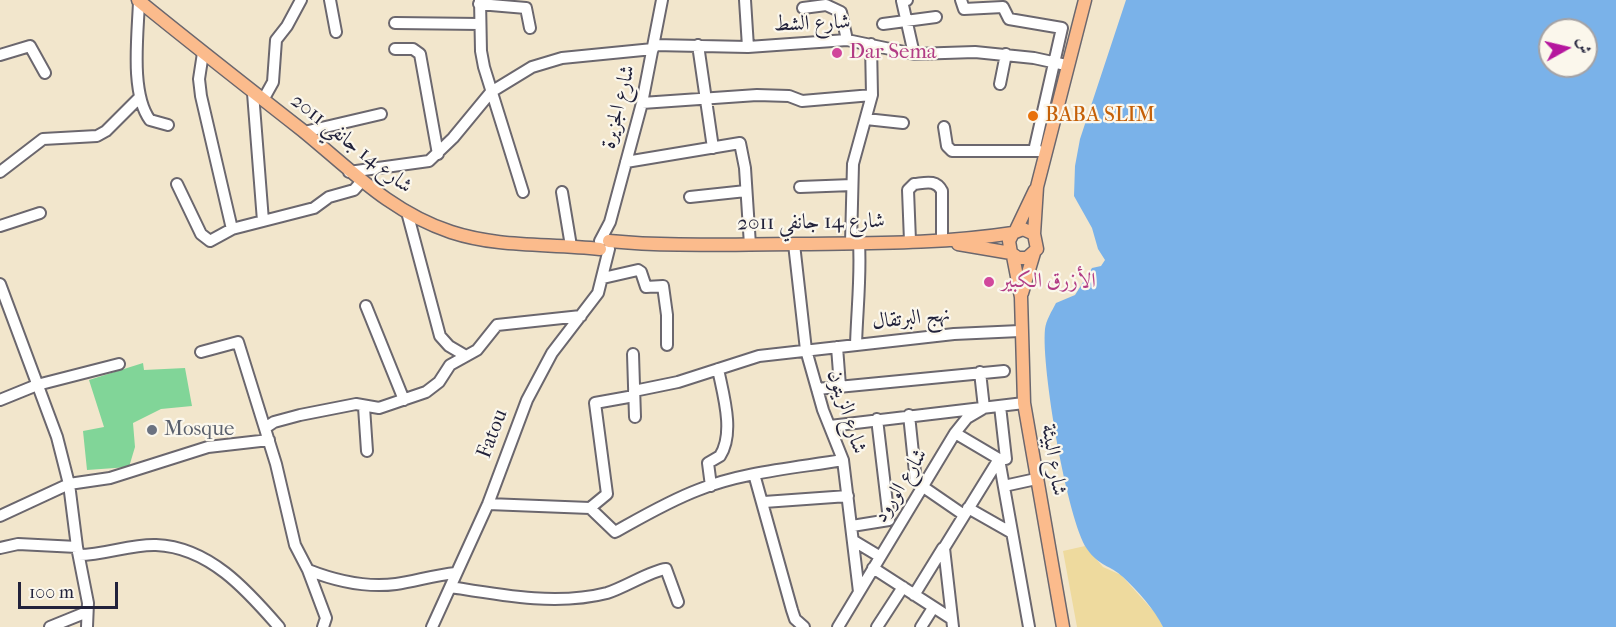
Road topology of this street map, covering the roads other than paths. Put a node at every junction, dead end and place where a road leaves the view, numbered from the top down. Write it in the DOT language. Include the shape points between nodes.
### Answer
graph roads {
  1 [pos="301,0"];
  2 [pos="330,0"];
  3 [pos="662,0"];
  4 [pos="745,0"];
  5 [pos="903,0"];
  6 [pos="961,0"];
  7 [pos="1085,0"];
  8 [pos="480,2"];
  9 [pos="144,3"];
  10 [pos="803,8"];
  11 [pos="936,17"];
  12 [pos="908,21"];
  13 [pos="394,23"];
  14 [pos="480,24"];
  15 [pos="883,24"];
  16 [pos="530,28"];
  17 [pos="336,32"];
  18 [pos="847,40"];
  19 [pos="871,44"];
  20 [pos="698,45"];
  21 [pos="653,47"];
  22 [pos="748,47"];
  23 [pos="395,49"];
  24 [pos="203,53"];
  25 [pos="914,54"];
  26 [pos="1006,54"];
  27 [pos="0,56"];
  28 [pos="1060,64"];
  29 [pos="45,73"];
  30 [pos="1000,84"];
  31 [pos="491,92"];
  32 [pos="872,95"];
  33 [pos="258,96"];
  34 [pos="140,97"];
  35 [pos="705,98"];
  36 [pos="642,103"];
  37 [pos="381,114"];
  38 [pos="866,119"];
  39 [pos="903,123"];
  40 [pos="168,125"];
  41 [pos="944,127"];
  42 [pos="303,132"];
  43 [pos="713,148"];
  44 [pos="1040,151"];
  45 [pos="438,154"];
  46 [pos="626,162"];
  47 [pos="0,172"];
  48 [pos="349,172"];
  49 [pos="361,182"];
  50 [pos="177,184"];
  51 [pos="852,186"];
  52 [pos="800,187"];
  53 [pos="1037,187"];
  54 [pos="746,191"];
  55 [pos="523,192"];
  56 [pos="562,192"];
  57 [pos="690,197"];
  58 [pos="407,212"];
  59 [pos="40,213"];
  60 [pos="264,221"];
  61 [pos="0,226"];
  62 [pos="232,229"];
  63 [pos="1014,232"];
  64 [pos="1034,234"];
  65 [pos="942,240"];
  66 [pos="910,241"];
  67 [pos="855,243"];
  68 [pos="794,244"];
  69 [pos="604,245"];
  70 [pos="750,245"];
  71 [pos="571,246"];
  72 [pos="1012,254"];
  73 [pos="1034,254"];
  74 [pos="603,278"];
  75 [pos="0,284"];
  76 [pos="1021,297"];
  77 [pos="366,306"];
  78 [pos="581,316"];
  79 [pos="1020,331"];
  80 [pos="667,345"];
  81 [pos="856,345"];
  82 [pos="837,347"];
  83 [pos="806,351"];
  84 [pos="201,352"];
  85 [pos="633,354"];
  86 [pos="466,356"];
  87 [pos="119,364"];
  88 [pos="718,369"];
  89 [pos="1004,371"];
  90 [pos="980,372"];
  91 [pos="38,385"];
  92 [pos="840,386"];
  93 [pos="817,389"];
  94 [pos="634,394"];
  95 [pos="0,400"];
  96 [pos="404,400"];
  97 [pos="1024,403"];
  98 [pos="1000,406"];
  99 [pos="364,408"];
  100 [pos="984,408"];
  101 [pos="909,415"];
  102 [pos="636,417"];
  103 [pos="878,419"];
  104 [pos="830,426"];
  105 [pos="265,428"];
  106 [pos="956,433"];
  107 [pos="269,440"];
  108 [pos="368,451"];
  109 [pos="999,459"];
  110 [pos="843,460"];
  111 [pos="754,474"];
  112 [pos="1036,479"];
  113 [pos="69,484"];
  114 [pos="711,486"];
  115 [pos="1004,486"];
  116 [pos="923,488"];
  117 [pos="848,496"];
  118 [pos="764,502"];
  119 [pos="488,504"];
  120 [pos="590,508"];
  121 [pos="966,512"];
  122 [pos="0,516"];
  123 [pos="852,526"];
  124 [pos="1012,532"];
  125 [pos="854,541"];
  126 [pos="0,548"];
  127 [pos="944,548"];
  128 [pos="78,551"];
  129 [pos="879,556"];
  130 [pos="873,568"];
  131 [pos="308,570"];
  132 [pos="456,573"];
  133 [pos="328,578"];
  134 [pos="451,587"];
  135 [pos="903,587"];
  136 [pos="316,591"];
  137 [pos="859,592"];
  138 [pos="914,595"];
  139 [pos="678,602"];
  140 [pos="933,608"];
  141 [pos="87,612"];
  142 [pos="952,623"];
  143 [pos="50,627"];
  144 [pos="87,627"];
  145 [pos="279,627"];
  146 [pos="323,627"];
  147 [pos="432,627"];
  148 [pos="804,627"];
  149 [pos="838,627"];
  150 [pos="878,627"];
  151 [pos="921,627"];
  152 [pos="1029,627"];
  153 [pos="1063,627"];
  1 -- 33 [label="street" via="276,40 270,90"];
  2 -- 17 [label="street"];
  3 -- 21 [label="street, شارع الجزيرة"];
  4 -- 22 [label="street"];
  5 -- 12 [label="street"];
  6 -- 28 [label="street" via="964,9 1000,6 1009,19 1061,27"];
  7 -- 28 [label="main road"];
  8 -- 14 [label="street"];
  8 -- 16 [label="street" via="526,8"];
  9 -- 24 [label="main road, شارع 14 جانفي 2011"];
  9 -- 34 [label="street" via="137,54"];
  10 -- 18 [label="street" via="826,5 841,12"];
  11 -- 12 [label="street"];
  12 -- 15 [label="street"];
  12 -- 25 [label="street"];
  13 -- 14 [label="street"];
  14 -- 31 [label="street" via="481,51"];
  18 -- 19 [label="street, شارع الشط"];
  18 -- 22 [label="street, شارع الشط"];
  19 -- 25 [label="street, شارع الشط"];
  19 -- 32 [label="street"];
  20 -- 21 [label="street, شارع الشط"];
  20 -- 22 [label="street, شارع الشط"];
  20 -- 35 [label="street"];
  21 -- 31 [label="street, شارع الشط" via="557,59 518,74"];
  21 -- 36 [label="street, شارع الجزيرة"];
  23 -- 45 [label="street" via="413,49 420,54"];
  24 -- 33 [label="main road, شارع 14 جانفي 2011"];
  24 -- 62 [label="street" via="201,96"];
  25 -- 26 [label="street, شارع الشط"];
  26 -- 28 [label="street, شارع الشط"];
  26 -- 30 [label="street"];
  27 -- 29 [label="street" via="30,46"];
  28 -- 44 [label="main road"];
  31 -- 45 [label="street, شارع الشط"];
  31 -- 55 [label="street"];
  32 -- 35 [label="street" via="802,101 789,96 757,95"];
  32 -- 38 [label="street"];
  33 -- 42 [label="main road, شارع 14 جانفي 2011"];
  33 -- 60 [label="street"];
  34 -- 40 [label="street" via="150,120"];
  34 -- 47 [label="street" via="97,136 43,139"];
  35 -- 36 [label="street"];
  35 -- 43 [label="street"];
  36 -- 46 [label="street, شارع الجزيرة"];
  37 -- 42 [label="street"];
  38 -- 39 [label="street"];
  38 -- 51 [label="street" via="854,159"];
  41 -- 44 [label="street" via="952,151"];
  42 -- 48 [label="main road, شارع 14 جانفي 2011"];
  43 -- 46 [label="street"];
  43 -- 54 [label="street" via="741,145"];
  44 -- 53 [label="main road"];
  45 -- 48 [label="street" via="423,163"];
  46 -- 69 [label="street, شارع الجزيرة"];
  48 -- 49 [label="main road, شارع 14 جانفي 2011"];
  49 -- 58 [label="main road, شارع 14 جانفي 2011"];
  49 -- 60 [label="street" via="354,190 329,197 314,208"];
  50 -- 62 [label="street" via="201,234 210,241"];
  51 -- 52 [label="street"];
  51 -- 67 [label="street"];
  53 -- 63 [label="main road"];
  53 -- 64 [label="main road"];
  54 -- 57 [label="street"];
  54 -- 70 [label="street"];
  56 -- 71 [label="street"];
  58 -- 71 [label="main road, شارع 14 جانفي 2011" via="429,224 477,239"];
  58 -- 86 [label="street" via="440,336"];
  59 -- 61 [label="street"];
  60 -- 62 [label="street"];
  63 -- 64 [label="main road" via="1023,229"];
  63 -- 65 [label="main road, شارع 14 جانفي 2011"];
  63 -- 72 [label="main road" via="1008,245"];
  64 -- 73 [label="main road" via="1038,244"];
  65 -- 66 [label="main road, شارع 14 جانفي 2011"];
  65 -- 66 [label="street" via="942,191 933,182 914,184 908,190"];
  65 -- 72 [label="main road, شارع 14 جانفي 2011"];
  66 -- 67 [label="main road, شارع 14 جانفي 2011"];
  67 -- 68 [label="main road, شارع 14 جانفي 2011"];
  67 -- 81 [label="street" via="861,277"];
  68 -- 70 [label="main road, شارع 14 جانفي 2011"];
  68 -- 83 [label="street, شارع الزيتون"];
  69 -- 70 [label="main road, شارع 14 جانفي 2011"];
  69 -- 71 [label="main road, شارع 14 جانفي 2011"];
  69 -- 74 [label="street, Fatou"];
  72 -- 73 [label="main road" via="1022,259"];
  72 -- 76 [label="main road, شارع البيئة"];
  73 -- 76 [label="main road, شارع البيئة"];
  74 -- 78 [label="street, Fatou" via="594,300"];
  74 -- 80 [label="street" via="638,270 646,287 663,286 668,315"];
  75 -- 91 [label="street"];
  76 -- 79 [label="main road, شارع البيئة"];
  77 -- 96 [label="street"];
  78 -- 86 [label="street" via="503,323"];
  78 -- 119 [label="street, Fatou" via="552,353 527,400"];
  79 -- 81 [label="street, نهج البرتقال"];
  79 -- 97 [label="main road, شارع البيئة"];
  81 -- 82 [label="street, نهج البرتقال"];
  82 -- 83 [label="street, نهج البرتقال"];
  82 -- 92 [label="street"];
  83 -- 88 [label="street, نهج البرتقال" via="759,356"];
  83 -- 93 [label="street, شارع الزيتون"];
  84 -- 105 [label="street" via="238,342"];
  85 -- 94 [label="street"];
  86 -- 96 [label="street" via="450,365 432,388"];
  87 -- 91 [label="street"];
  88 -- 94 [label="street, نهج البرتقال"];
  88 -- 114 [label="street" via="726,412 725,435 720,456 708,463"];
  89 -- 90 [label="street"];
  90 -- 92 [label="street"];
  90 -- 100 [label="street"];
  91 -- 95 [label="street"];
  91 -- 113 [label="street"];
  92 -- 93 [label="street"];
  93 -- 104 [label="street, شارع الزيتون"];
  94 -- 102 [label="street"];
  94 -- 120 [label="street, نهج البرتقال" via="595,403 608,494"];
  96 -- 99 [label="street" via="380,408"];
  97 -- 98 [label="street"];
  97 -- 112 [label="main road, شارع البيئة"];
  98 -- 100 [label="street"];
  98 -- 109 [label="street" via="1008,456"];
  99 -- 105 [label="street" via="356,404 300,415"];
  99 -- 108 [label="street"];
  100 -- 101 [label="street"];
  100 -- 106 [label="street, شارع الورود" via="967,418"];
  101 -- 103 [label="street"];
  101 -- 116 [label="street" via="914,476"];
  103 -- 104 [label="street"];
  103 -- 123 [label="street" via="889,520"];
  104 -- 110 [label="street, شارع الزيتون"];
  105 -- 107 [label="street"];
  106 -- 109 [label="street"];
  106 -- 116 [label="street, شارع الورود"];
  107 -- 113 [label="street" via="208,447 111,478"];
  107 -- 131 [label="street" via="295,545"];
  109 -- 115 [label="street"];
  109 -- 121 [label="street"];
  110 -- 111 [label="street"];
  110 -- 117 [label="street, شارع الزيتون"];
  111 -- 114 [label="street"];
  111 -- 118 [label="street"];
  112 -- 115 [label="street"];
  112 -- 153 [label="main road, شارع البيئة"];
  113 -- 122 [label="street"];
  113 -- 128 [label="street"];
  114 -- 120 [label="street" via="615,532"];
  115 -- 124 [label="street"];
  116 -- 121 [label="street"];
  116 -- 129 [label="street, شارع الورود"];
  117 -- 118 [label="street"];
  117 -- 123 [label="street, شارع الزيتون"];
  118 -- 148 [label="street" via="792,610"];
  119 -- 120 [label="street"];
  119 -- 132 [label="street, Fatou"];
  121 -- 124 [label="street"];
  121 -- 127 [label="street"];
  123 -- 125 [label="street, شارع الزيتون"];
  124 -- 152 [label="street"];
  125 -- 129 [label="street"];
  125 -- 137 [label="street, شارع الزيتون"];
  126 -- 128 [label="street" via="18,544"];
  127 -- 138 [label="street"];
  127 -- 142 [label="street"];
  128 -- 141 [label="street"];
  128 -- 145 [label="street" via="154,545 198,556 227,572"];
  129 -- 130 [label="street, شارع الورود"];
  130 -- 135 [label="street"];
  130 -- 137 [label="street, شارع الورود"];
  131 -- 133 [label="street"];
  131 -- 136 [label="street"];
  132 -- 133 [label="street" via="385,585"];
  132 -- 134 [label="street, Fatou"];
  133 -- 136 [label="street" via="322,580"];
  134 -- 139 [label="street" via="533,598 587,597 627,587 666,569"];
  134 -- 147 [label="street, Fatou"];
  135 -- 138 [label="street"];
  135 -- 150 [label="street"];
  136 -- 146 [label="street" via="326,618"];
  137 -- 149 [label="street"];
  138 -- 140 [label="street"];
  140 -- 142 [label="street"];
  140 -- 151 [label="street"];
  141 -- 143 [label="street"];
  141 -- 144 [label="street"];
}
